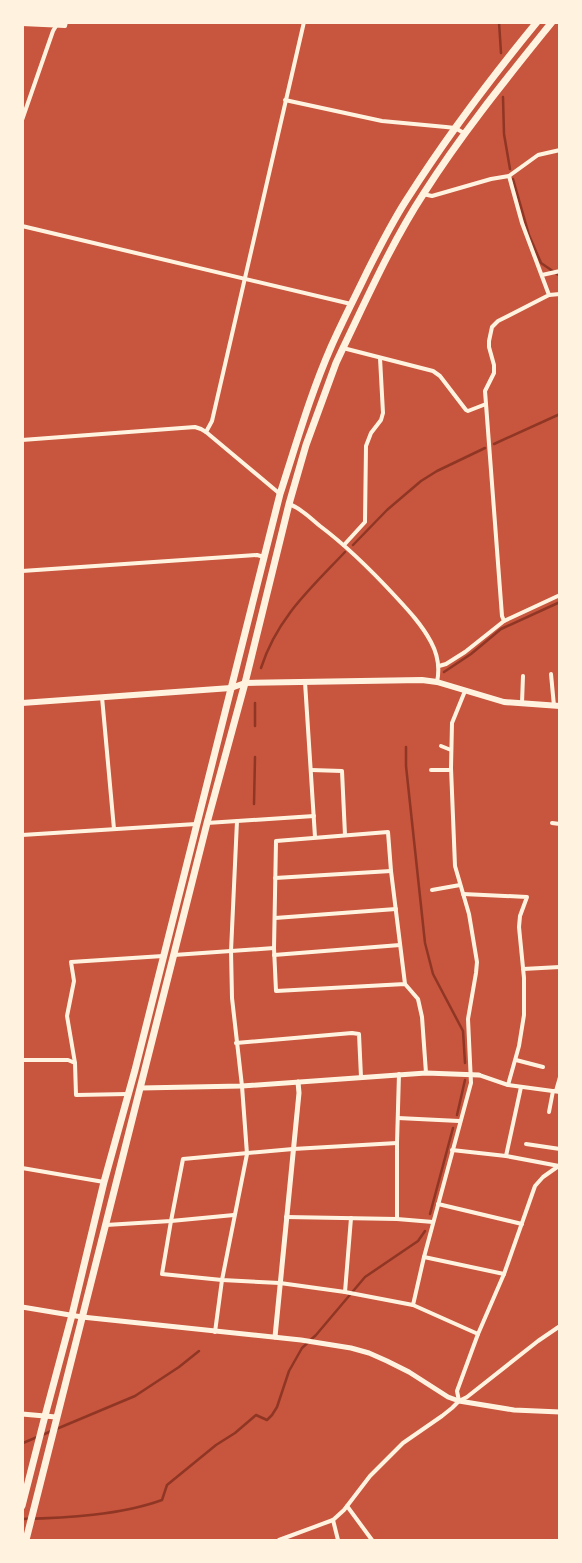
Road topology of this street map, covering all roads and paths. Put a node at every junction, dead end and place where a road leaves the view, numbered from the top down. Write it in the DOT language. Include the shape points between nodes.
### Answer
graph roads {
  1 [pos="66,22"];
  2 [pos="304,22"];
  3 [pos="537,22"];
  4 [pos="552,22"];
  5 [pos="22,24"];
  6 [pos="56,26"];
  7 [pos="285,100"];
  8 [pos="22,120"];
  9 [pos="455,128"];
  10 [pos="464,133"];
  11 [pos="560,150"];
  12 [pos="509,176"];
  13 [pos="423,194"];
  14 [pos="22,226"];
  15 [pos="560,271"];
  16 [pos="542,275"];
  17 [pos="244,279"];
  18 [pos="560,294"];
  19 [pos="549,295"];
  20 [pos="352,304"];
  21 [pos="343,348"];
  22 [pos="380,358"];
  23 [pos="486,404"];
  24 [pos="206,432"];
  25 [pos="22,440"];
  26 [pos="280,494"];
  27 [pos="289,504"];
  28 [pos="344,545"];
  29 [pos="265,557"];
  30 [pos="22,571"];
  31 [pos="560,595"];
  32 [pos="504,621"];
  33 [pos="439,666"];
  34 [pos="551,674"];
  35 [pos="523,676"];
  36 [pos="305,682"];
  37 [pos="437,682"];
  38 [pos="245,684"];
  39 [pos="231,688"];
  40 [pos="465,691"];
  41 [pos="102,697"];
  42 [pos="22,703"];
  43 [pos="522,704"];
  44 [pos="557,706"];
  45 [pos="441,746"];
  46 [pos="451,750"];
  47 [pos="311,770"];
  48 [pos="431,770"];
  49 [pos="451,770"];
  50 [pos="314,816"];
  51 [pos="237,821"];
  52 [pos="207,823"];
  53 [pos="552,823"];
  54 [pos="196,824"];
  55 [pos="560,824"];
  56 [pos="114,829"];
  57 [pos="345,835"];
  58 [pos="22,836"];
  59 [pos="316,837"];
  60 [pos="391,871"];
  61 [pos="275,878"];
  62 [pos="460,885"];
  63 [pos="432,890"];
  64 [pos="463,894"];
  65 [pos="396,908"];
  66 [pos="275,918"];
  67 [pos="400,945"];
  68 [pos="274,948"];
  69 [pos="231,951"];
  70 [pos="174,955"];
  71 [pos="274,955"];
  72 [pos="163,956"];
  73 [pos="560,967"];
  74 [pos="523,969"];
  75 [pos="406,984"];
  76 [pos="236,1043"];
  77 [pos="22,1060"];
  78 [pos="516,1060"];
  79 [pos="75,1063"];
  80 [pos="543,1067"];
  81 [pos="426,1073"];
  82 [pos="399,1074"];
  83 [pos="470,1074"];
  84 [pos="479,1075"];
  85 [pos="361,1077"];
  86 [pos="560,1077"];
  87 [pos="298,1082"];
  88 [pos="508,1085"];
  89 [pos="242,1086"];
  90 [pos="521,1087"];
  91 [pos="141,1088"];
  92 [pos="556,1092"];
  93 [pos="128,1094"];
  94 [pos="549,1112"];
  95 [pos="398,1118"];
  96 [pos="459,1122"];
  97 [pos="396,1142"];
  98 [pos="526,1144"];
  99 [pos="560,1149"];
  100 [pos="293,1150"];
  101 [pos="452,1150"];
  102 [pos="247,1154"];
  103 [pos="506,1156"];
  104 [pos="559,1165"];
  105 [pos="22,1168"];
  106 [pos="104,1182"];
  107 [pos="438,1204"];
  108 [pos="234,1214"];
  109 [pos="286,1218"];
  110 [pos="352,1218"];
  111 [pos="397,1219"];
  112 [pos="170,1221"];
  113 [pos="433,1222"];
  114 [pos="106,1224"];
  115 [pos="522,1224"];
  116 [pos="424,1257"];
  117 [pos="504,1274"];
  118 [pos="222,1280"];
  119 [pos="280,1283"];
  120 [pos="345,1292"];
  121 [pos="413,1305"];
  122 [pos="22,1307"];
  123 [pos="72,1315"];
  124 [pos="82,1317"];
  125 [pos="560,1326"];
  126 [pos="215,1332"];
  127 [pos="478,1334"];
  128 [pos="275,1337"];
  129 [pos="458,1401"];
  130 [pos="560,1412"];
  131 [pos="22,1414"];
  132 [pos="44,1416"];
  133 [pos="56,1417"];
  134 [pos="22,1506"];
  135 [pos="347,1506"];
  136 [pos="333,1520"];
  137 [pos="26,1540"];
  138 [pos="279,1540"];
  139 [pos="338,1540"];
  140 [pos="372,1540"];
  1 -- 6 [label="street" via="65,26"];
  2 -- 7 [label="street"];
  3 -- 9 [label="highway"];
  4 -- 10 [label="highway"];
  5 -- 6 [label="street"];
  6 -- 8 [label="street"];
  7 -- 9 [label="street" via="382,121"];
  7 -- 17 [label="street"];
  9 -- 10 [label="street"];
  9 -- 20 [label="highway" via="408,196"];
  10 -- 13 [label="highway"];
  11 -- 12 [label="street" via="538,155"];
  12 -- 13 [label="street" via="432,196"];
  12 -- 16 [label="street" via="522,223"];
  13 -- 21 [label="highway" via="391,249"];
  14 -- 17 [label="street"];
  15 -- 16 [label="street"];
  16 -- 19 [label="street"];
  17 -- 20 [label="street"];
  17 -- 24 [label="street" via="212,421"];
  18 -- 19 [label="street"];
  19 -- 23 [label="street" via="492,327 489,347 494,373 485,391"];
  20 -- 26 [label="highway" via="307,410"];
  21 -- 22 [label="street"];
  21 -- 27 [label="highway" via="306,445"];
  22 -- 23 [label="street" via="433,371 468,411"];
  22 -- 28 [label="street" via="383,413 366,446 365,522"];
  23 -- 32 [label="street"];
  24 -- 25 [label="street" via="195,427"];
  24 -- 26 [label="street"];
  26 -- 29 [label="highway"];
  27 -- 28 [label="street"];
  27 -- 38 [label="highway"];
  28 -- 33 [label="street" via="418,622 432,643"];
  29 -- 30 [label="street"];
  29 -- 39 [label="highway"];
  31 -- 32 [label="street"];
  32 -- 33 [label="street" via="465,652"];
  33 -- 37 [label="street"];
  34 -- 44 [label="street"];
  35 -- 43 [label="street"];
  36 -- 37 [label="main road" via="405,679"];
  36 -- 38 [label="main road"];
  36 -- 47 [label="street"];
  37 -- 40 [label="main road"];
  38 -- 39 [label="main road"];
  38 -- 52 [label="highway"];
  39 -- 41 [label="main road"];
  39 -- 54 [label="highway"];
  40 -- 43 [label="main road"];
  40 -- 46 [label="street" via="452,724"];
  41 -- 42 [label="main road"];
  41 -- 56 [label="street"];
  43 -- 44 [label="main road"];
  45 -- 46 [label="street"];
  46 -- 49 [label="street"];
  47 -- 50 [label="street"];
  47 -- 57 [label="street" via="342,771"];
  48 -- 49 [label="street"];
  49 -- 62 [label="street" via="455,866"];
  50 -- 51 [label="street"];
  50 -- 59 [label="street"];
  51 -- 52 [label="street"];
  51 -- 69 [label="street"];
  52 -- 70 [label="highway"];
  53 -- 55 [label="street"];
  54 -- 56 [label="street"];
  54 -- 72 [label="highway"];
  56 -- 58 [label="street"];
  57 -- 59 [label="street"];
  57 -- 60 [label="street" via="388,832"];
  59 -- 61 [label="street" via="276,841"];
  60 -- 61 [label="street"];
  60 -- 65 [label="street"];
  61 -- 66 [label="street"];
  62 -- 63 [label="street"];
  62 -- 64 [label="street"];
  64 -- 74 [label="street" via="528,897 519,927"];
  64 -- 83 [label="street" via="477,962 468,1020"];
  65 -- 66 [label="street"];
  65 -- 67 [label="street"];
  66 -- 68 [label="street"];
  67 -- 71 [label="street"];
  67 -- 75 [label="street"];
  68 -- 69 [label="street"];
  68 -- 71 [label="street"];
  69 -- 70 [label="street"];
  69 -- 76 [label="street"];
  70 -- 91 [label="highway"];
  71 -- 75 [label="street" via="276,991"];
  72 -- 79 [label="street" via="71,962 74,980 67,1016"];
  72 -- 93 [label="highway"];
  73 -- 74 [label="street"];
  74 -- 78 [label="street" via="524,1015"];
  75 -- 81 [label="street" via="418,999"];
  76 -- 85 [label="street" via="359,1034"];
  76 -- 89 [label="street"];
  77 -- 79 [label="street" via="68,1060"];
  78 -- 80 [label="street"];
  78 -- 88 [label="street"];
  79 -- 93 [label="street" via="76,1095"];
  81 -- 82 [label="street"];
  81 -- 83 [label="street"];
  82 -- 85 [label="street"];
  82 -- 95 [label="street"];
  83 -- 84 [label="street"];
  83 -- 96 [label="street" via="471,1083"];
  84 -- 88 [label="street"];
  85 -- 87 [label="street"];
  86 -- 92 [label="street"];
  87 -- 89 [label="street"];
  87 -- 100 [label="street"];
  88 -- 90 [label="street"];
  89 -- 91 [label="street"];
  89 -- 102 [label="street"];
  90 -- 92 [label="street"];
  90 -- 103 [label="street"];
  91 -- 114 [label="highway"];
  92 -- 94 [label="street"];
  93 -- 106 [label="highway"];
  95 -- 96 [label="street"];
  95 -- 97 [label="street"];
  96 -- 101 [label="street"];
  97 -- 100 [label="street"];
  97 -- 111 [label="street"];
  98 -- 99 [label="street"];
  100 -- 102 [label="street"];
  100 -- 109 [label="street"];
  101 -- 103 [label="street"];
  101 -- 107 [label="street"];
  102 -- 108 [label="street"];
  102 -- 112 [label="street" via="183,1160"];
  103 -- 104 [label="street"];
  104 -- 115 [label="street" via="535,1186"];
  105 -- 106 [label="street"];
  106 -- 123 [label="highway"];
  107 -- 113 [label="street"];
  107 -- 115 [label="street"];
  108 -- 112 [label="street"];
  108 -- 118 [label="street"];
  109 -- 110 [label="street"];
  109 -- 119 [label="street"];
  110 -- 111 [label="street"];
  110 -- 120 [label="street"];
  111 -- 113 [label="street"];
  112 -- 114 [label="street"];
  112 -- 118 [label="street" via="162,1274"];
  113 -- 116 [label="street"];
  114 -- 124 [label="highway"];
  115 -- 117 [label="street"];
  116 -- 117 [label="street"];
  116 -- 121 [label="street"];
  117 -- 127 [label="street"];
  118 -- 119 [label="street"];
  118 -- 126 [label="street"];
  119 -- 120 [label="street"];
  119 -- 128 [label="street"];
  120 -- 121 [label="street"];
  121 -- 127 [label="street"];
  122 -- 123 [label="street"];
  123 -- 124 [label="street"];
  123 -- 132 [label="highway"];
  124 -- 126 [label="street"];
  124 -- 133 [label="highway"];
  125 -- 129 [label="street"];
  126 -- 128 [label="street"];
  127 -- 129 [label="street" via="457,1391"];
  128 -- 129 [label="street" via="369,1353"];
  129 -- 130 [label="street" via="514,1410"];
  129 -- 135 [label="street" via="388,1456"];
  131 -- 132 [label="street"];
  132 -- 133 [label="street"];
  132 -- 134 [label="highway"];
  133 -- 137 [label="highway"];
  135 -- 136 [label="street"];
  135 -- 140 [label="street"];
  136 -- 138 [label="street"];
  136 -- 139 [label="street"];
}
